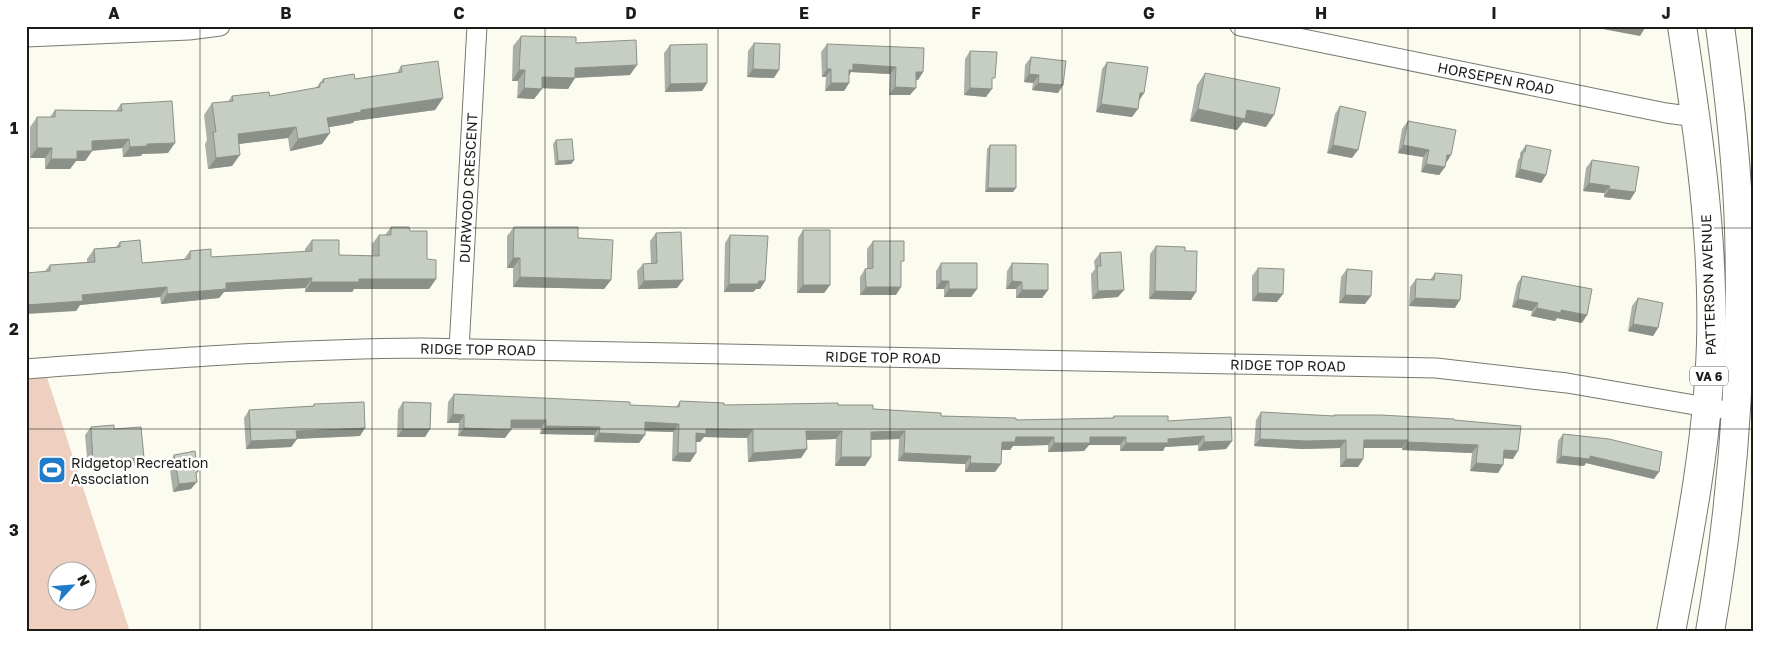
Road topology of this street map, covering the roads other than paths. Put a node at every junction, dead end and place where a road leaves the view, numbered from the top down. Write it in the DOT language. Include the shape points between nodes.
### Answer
graph roads {
  1 [pos="220,26"];
  2 [pos="477,26"];
  3 [pos="1240,26"];
  4 [pos="1682,26"];
  5 [pos="1720,26"];
  6 [pos="84,31"];
  7 [pos="26,37"];
  8 [pos="1696,117"];
  9 [pos="1742,120"];
  10 [pos="459,349"];
  11 [pos="26,369"];
  12 [pos="1707,407"];
  13 [pos="1736,412"];
  14 [pos="1672,632"];
  15 [pos="1710,632"];
  1 -- 6 [label="street" via="189,30"];
  2 -- 10 [label="street, DURWOOD CRESCENT"];
  3 -- 8 [label="street, HORSEPEN ROAD"];
  4 -- 8 [label="main road, PATTERSON AVENUE / VA 6"];
  5 -- 9 [label="main road, PATTERSON AVENUE / VA 6"];
  6 -- 7 [label="street"];
  8 -- 9 [label="main road, HORSEPEN ROAD"];
  8 -- 12 [label="main road, PATTERSON AVENUE / VA 6" via="1710,273 1711,342"];
  9 -- 13 [label="main road, PATTERSON AVENUE / VA 6"];
  10 -- 11 [label="street, RIDGE TOP ROAD" via="335,349"];
  10 -- 12 [label="street, RIDGE TOP ROAD" via="1436,368 1567,383"];
  12 -- 13 [label="street, RIDGE TOP ROAD"];
  12 -- 14 [label="main road, PATTERSON AVENUE / VA 6"];
  13 -- 15 [label="main road, PATTERSON AVENUE / VA 6" via="1726,530"];
}
